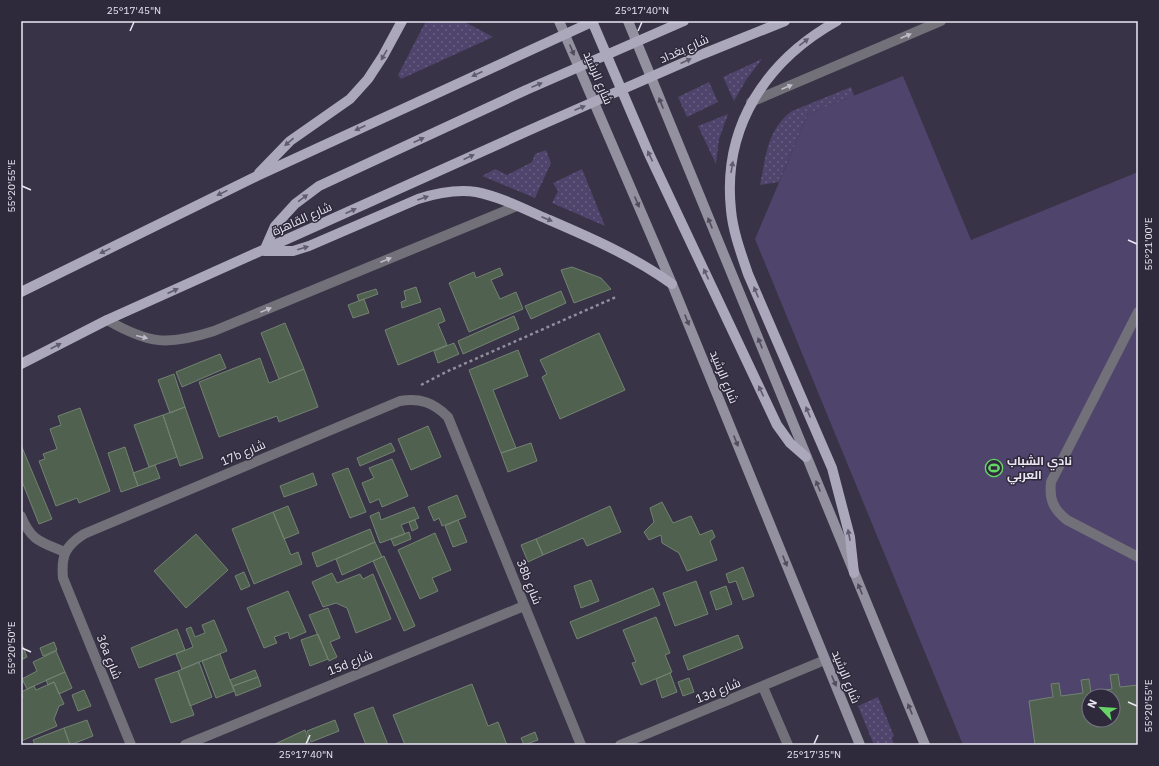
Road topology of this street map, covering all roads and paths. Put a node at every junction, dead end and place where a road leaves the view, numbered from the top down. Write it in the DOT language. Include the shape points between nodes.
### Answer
graph roads {
  1 [pos="402,21"];
  2 [pos="559,21"];
  3 [pos="593,21"];
  4 [pos="628,21"];
  5 [pos="684,21"];
  6 [pos="785,21"];
  7 [pos="837,21"];
  8 [pos="941,21"];
  9 [pos="565,33"];
  10 [pos="636,42"];
  11 [pos="607,56"];
  12 [pos="580,68"];
  13 [pos="651,78"];
  14 [pos="622,90"];
  15 [pos="594,102"];
  16 [pos="751,102"];
  17 [pos="257,176"];
  18 [pos="517,206"];
  19 [pos="264,251"];
  20 [pos="672,284"];
  21 [pos="21,292"];
  22 [pos="616,297"];
  23 [pos="1138,312"];
  24 [pos="107,320"];
  25 [pos="21,364"];
  26 [pos="420,386"];
  27 [pos="453,430"];
  28 [pos="806,457"];
  29 [pos="21,516"];
  30 [pos="65,552"];
  31 [pos="1138,557"];
  32 [pos="854,573"];
  33 [pos="524,606"];
  34 [pos="825,660"];
  35 [pos="763,686"];
  36 [pos="131,745"];
  37 [pos="185,745"];
  38 [pos="581,745"];
  39 [pos="620,745"];
  40 [pos="788,745"];
  41 [pos="860,745"];
  42 [pos="925,745"];
  1 -- 17 [label="main road, one-way" via="368,79 350,99 290,141"];
  2 -- 9 [label="main road, شارع الرشيد"];
  3 -- 9 [label="main road"];
  3 -- 11 [label="main road"];
  4 -- 10 [label="main road"];
  5 -- 10 [label="main road"];
  13 -- 6 [label="main road, شارع بغداد, one-way"];
  16 -- 7 [label="main road, one-way" via="771,74 792,52 815,33"];
  16 -- 8 [label="street, one-way"];
  9 -- 12 [label="main road, شارع الرشيد, one-way"];
  9 -- 17 [label="main road, one-way"];
  10 -- 11 [label="main road"];
  10 -- 13 [label="main road"];
  11 -- 12 [label="main road"];
  11 -- 14 [label="main road"];
  12 -- 15 [label="main road, شارع الرشيد"];
  19 -- 12 [label="main road, one-way" via="275,226 295,204 319,186 526,90"];
  13 -- 14 [label="main road, شارع بغداد"];
  28 -- 13 [label="main road, one-way"];
  14 -- 15 [label="main road, شارع بغداد"];
  28 -- 14 [label="main road, one-way" via="790,443 777,425 652,161"];
  19 -- 15 [label="main road, شارع القاهرة, one-way"];
  15 -- 20 [label="main road, شارع الرشيد, one-way"];
  32 -- 16 [label="main road, one-way" via="850,537 832,468 737,243 731,210 730,176 736,143"];
  17 -- 21 [label="main road, one-way"];
  19 -- 18 [label="main road, one-way" via="293,251 309,246 437,193 475,192"];
  18 -- 20 [label="main road, one-way" via="613,247"];
  24 -- 18 [label="street, one-way" via="131,334 158,341 186,340 221,328"];
  24 -- 19 [label="main road, شارع القاهرة, one-way"];
  20 -- 34 [label="main road, شارع الرشيد, one-way"];
  22 -- 26 [label="path" via="448,371"];
  23 -- 31 [label="street" via="1051,482 1050,493 1052,504 1067,520"];
  25 -- 24 [label="main road, شارع القاهرة, one-way"];
  27 -- 30 [label="street, 17b شارع" via="448,417 426,401 400,401 84,534 73,541"];
  27 -- 33 [label="street, 38b شارع"];
  32 -- 28 [label="main road, one-way"];
  29 -- 30 [label="street" via="29,533 36,539"];
  30 -- 36 [label="street, 36a شارع" via="62,564 63,578"];
  42 -- 32 [label="main road, one-way"];
  33 -- 37 [label="street, 15d شارع"];
  33 -- 38 [label="street, 38b شارع"];
  34 -- 35 [label="street, 13d شارع"];
  34 -- 41 [label="main road, شارع الرشيد, one-way"];
  35 -- 39 [label="street, 13d شارع"];
  35 -- 40 [label="street"];
}
